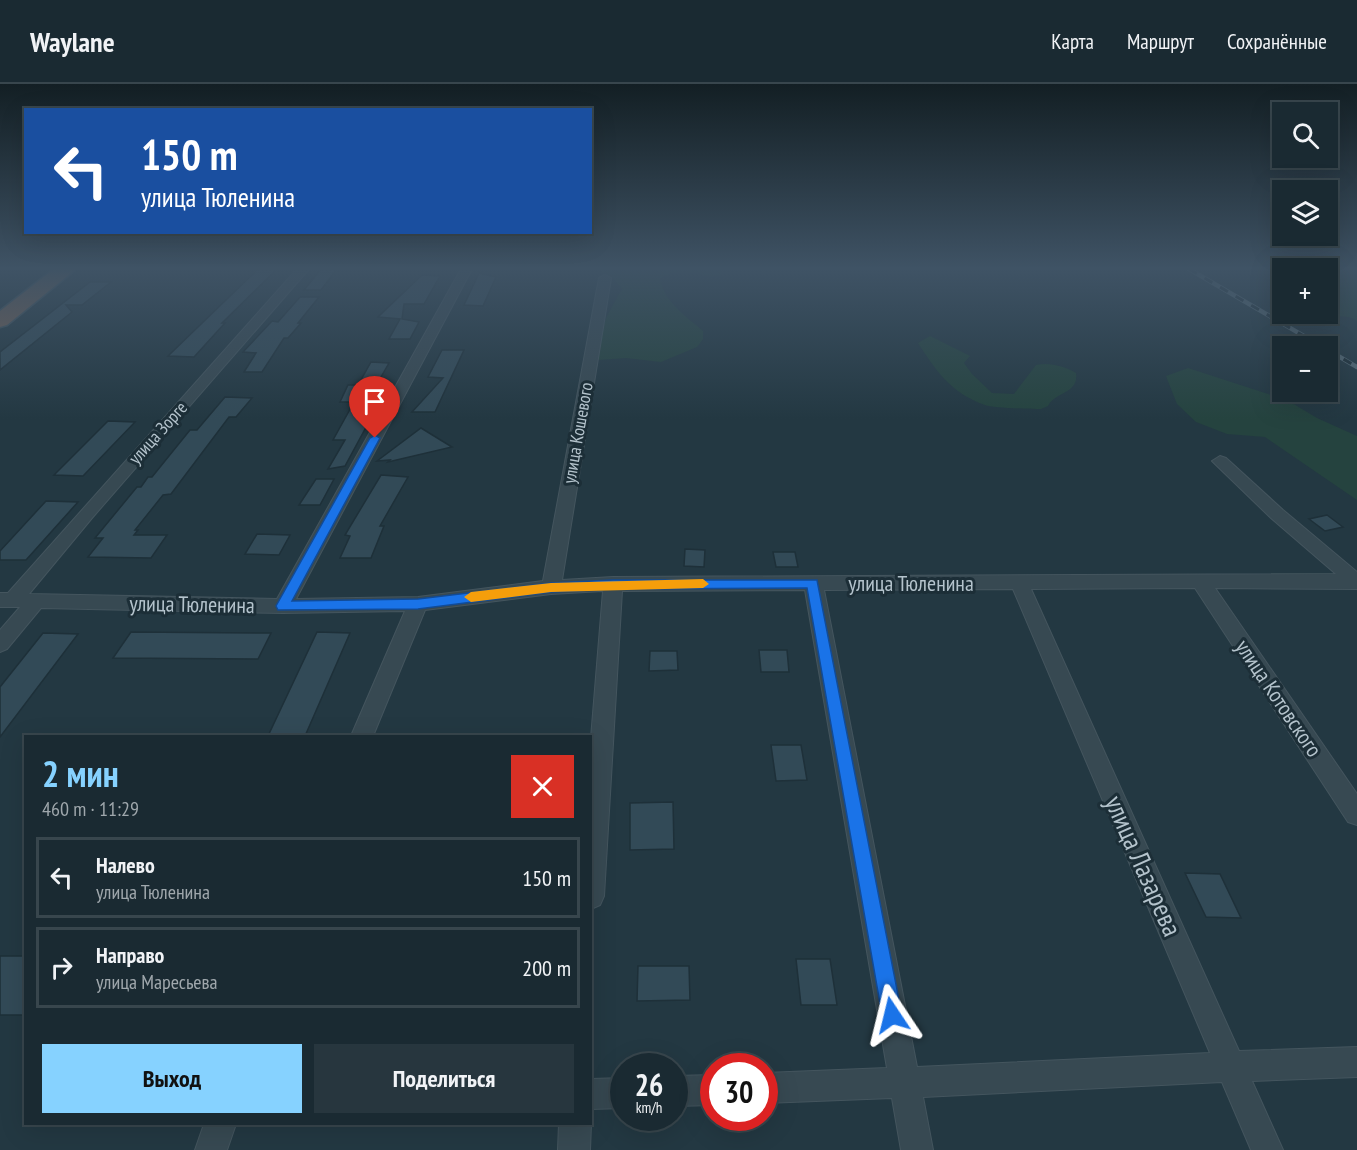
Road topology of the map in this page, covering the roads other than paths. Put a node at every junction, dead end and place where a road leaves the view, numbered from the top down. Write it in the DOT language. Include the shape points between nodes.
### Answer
graph roads {
  1 [pos="260,319"];
  2 [pos="440,319"];
  3 [pos="598,319"];
  4 [pos="1220,461"];
  5 [pos="1200,581"];
  6 [pos="1356,581"];
  7 [pos="1019,582"];
  8 [pos="813,583"];
  9 [pos="613,584"];
  10 [pos="551,587"];
  11 [pos="7,599"];
  12 [pos="37,600"];
  13 [pos="418,604"];
  14 [pos="283,606"];
  15 [pos="0,644"];
  16 [pos="362,735"];
  17 [pos="1357,814"];
  18 [pos="592,882"];
  19 [pos="1357,1062"];
  20 [pos="1231,1066"];
  21 [pos="905,1084"];
  22 [pos="778,1088"];
  23 [pos="610,1093"];
  24 [pos="592,1094"];
  25 [pos="220,1125"];
  26 [pos="576,1125"];
  27 [pos="211,1150"];
  28 [pos="574,1150"];
  29 [pos="917,1150"];
  30 [pos="1267,1150"];
  1 -- 11 [label="street, улица Зорге"];
  2 -- 14 [label="street"];
  3 -- 10 [label="street, улица Кошевого"];
  4 -- 6 [label="street"];
  5 -- 6 [label="street, улица Тюленина"];
  5 -- 7 [label="street, улица Тюленина"];
  5 -- 17 [label="street, улица Котовского"];
  7 -- 8 [label="street, улица Тюленина"];
  7 -- 20 [label="street, улица Лазарева"];
  8 -- 9 [label="street, улица Тюленина"];
  8 -- 21 [label="street"];
  9 -- 10 [label="street, улица Тюленина"];
  9 -- 18 [label="street"];
  10 -- 13 [label="street, улица Тюленина"];
  11 -- 12 [label="street, улица Тюленина"];
  12 -- 14 [label="street, улица Тюленина"];
  12 -- 15 [label="street"];
  13 -- 14 [label="street, улица Тюленина"];
  13 -- 16 [label="street"];
  19 -- 20 [label="street"];
  20 -- 21 [label="street"];
  20 -- 30 [label="street, улица Лазарева"];
  21 -- 22 [label="street"];
  21 -- 29 [label="street"];
  23 -- 24 [label="street"];
  25 -- 27 [label="street"];
  26 -- 28 [label="street"];
}
